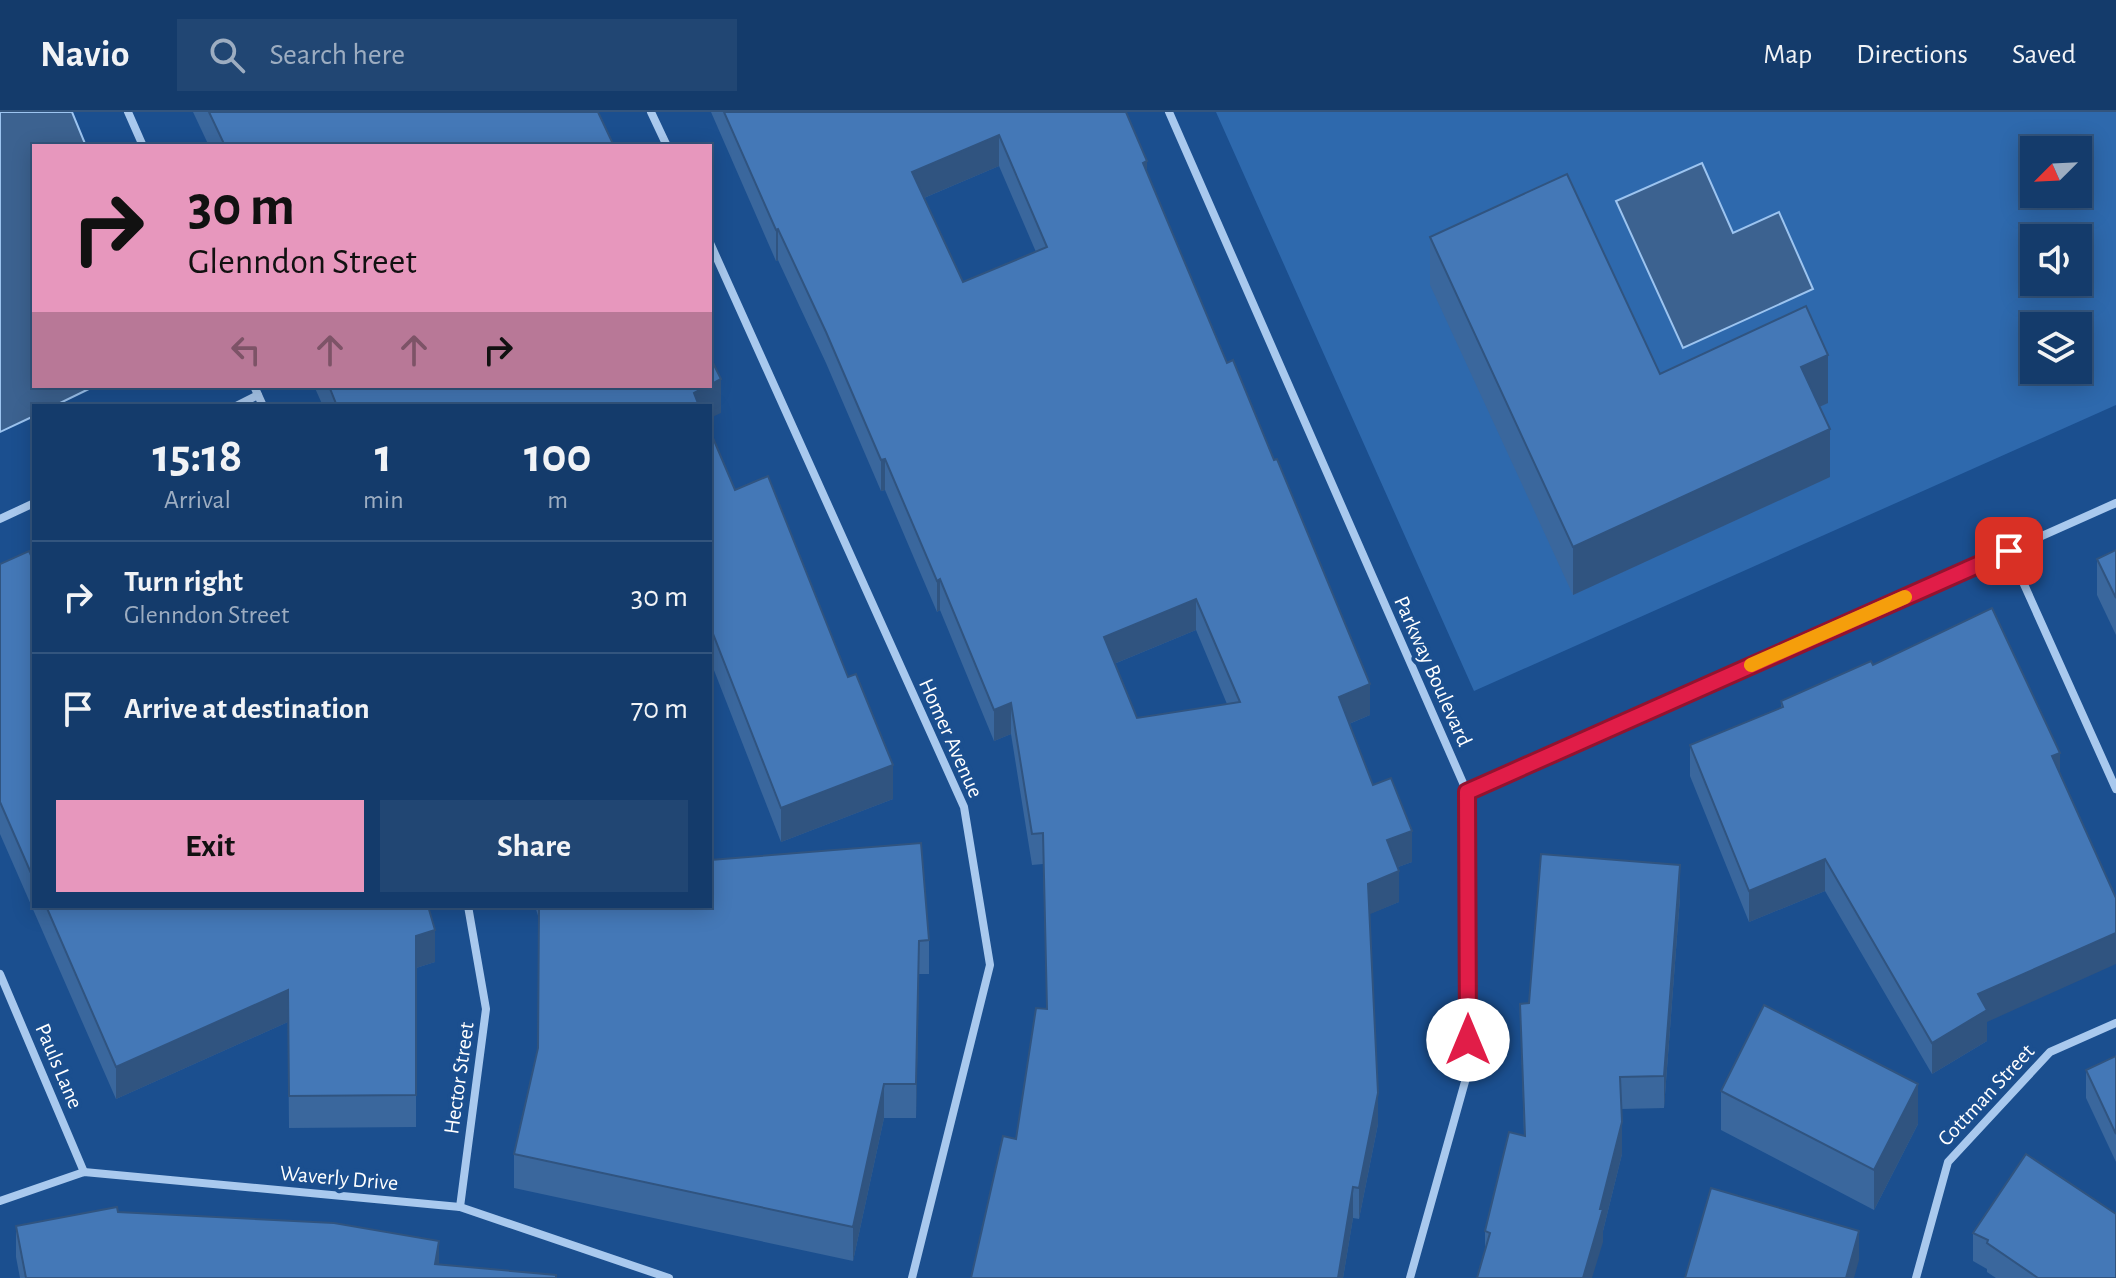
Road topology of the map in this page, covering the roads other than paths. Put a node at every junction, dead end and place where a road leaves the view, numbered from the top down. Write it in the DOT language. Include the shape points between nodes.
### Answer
graph roads {
  1 [pos="128,112"];
  2 [pos="651,112"];
  3 [pos="1169,112"];
  4 [pos="142,144"];
  5 [pos="666,144"];
  6 [pos="712,247"];
  7 [pos="255,388"];
  8 [pos="258,395"];
  9 [pos="240,404"];
  10 [pos="262,404"];
  11 [pos="2116,503"];
  12 [pos="32,504"];
  13 [pos="0,519"];
  14 [pos="2009,551"];
  15 [pos="2116,789"];
  16 [pos="1467,792"];
  17 [pos="468,908"];
  18 [pos="0,974"];
  19 [pos="2116,1023"];
  20 [pos="84,1172"];
  21 [pos="0,1201"];
  22 [pos="460,1207"];
  23 [pos="669,1278"];
  24 [pos="912,1278"];
  25 [pos="1410,1278"];
  26 [pos="1916,1278"];
  1 -- 4 [label="street"];
  2 -- 5 [label="street"];
  3 -- 16 [label="street, Parkway Boulevard"];
  6 -- 24 [label="street, Homer Avenue" via="964,807 990,965"];
  7 -- 8 [label="street"];
  8 -- 9 [label="street"];
  8 -- 10 [label="street"];
  11 -- 14 [label="street"];
  12 -- 13 [label="street"];
  14 -- 15 [label="street"];
  14 -- 16 [label="street"];
  16 -- 25 [label="street, Parkway Boulevard" via="1468,1071"];
  17 -- 22 [label="street, Hector Street" via="486,1009"];
  18 -- 20 [label="street, Pauls Lane"];
  19 -- 26 [label="street, Cottman Street" via="2050,1052 1948,1162"];
  20 -- 21 [label="street, Waverly Drive"];
  20 -- 22 [label="street, Waverly Drive"];
  22 -- 23 [label="street, Waverly Drive"];
}
